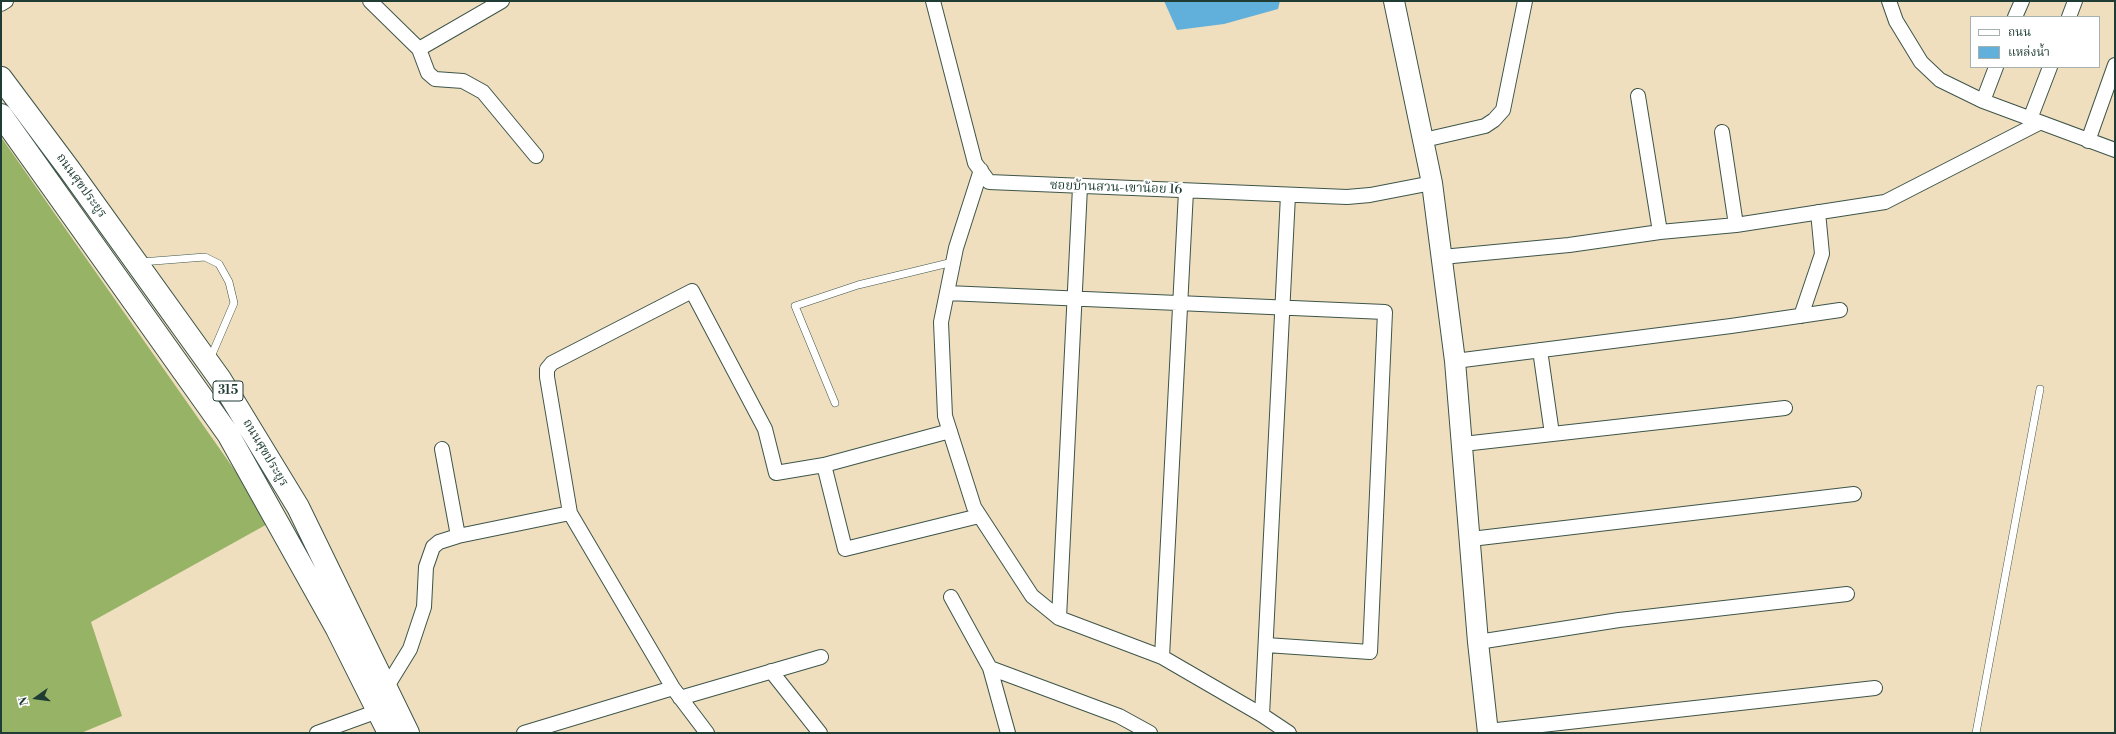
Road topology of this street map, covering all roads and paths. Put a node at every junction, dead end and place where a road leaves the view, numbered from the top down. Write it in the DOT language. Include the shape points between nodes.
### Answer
graph roads {
  1 [pos="6,1"];
  2 [pos="370,1"];
  3 [pos="933,1"];
  4 [pos="1394,1"];
  5 [pos="1525,1"];
  6 [pos="1888,1"];
  7 [pos="2022,1"];
  8 [pos="2075,1"];
  9 [pos="498,2"];
  10 [pos="1,4"];
  11 [pos="2016,16"];
  12 [pos="2069,16"];
  13 [pos="419,49"];
  14 [pos="2115,66"];
  15 [pos="1996,68"];
  16 [pos="2050,68"];
  17 [pos="1,78"];
  18 [pos="1638,96"];
  19 [pos="1984,101"];
  20 [pos="1,115"];
  21 [pos="2035,121"];
  22 [pos="1722,132"];
  23 [pos="1424,140"];
  24 [pos="2088,141"];
  25 [pos="2115,150"];
  26 [pos="536,156"];
  27 [pos="981,170"];
  28 [pos="1432,183"];
  29 [pos="1080,187"];
  30 [pos="1186,191"];
  31 [pos="1288,195"];
  32 [pos="1818,212"];
  33 [pos="1736,225"];
  34 [pos="1660,232"];
  35 [pos="1442,258"];
  36 [pos="953,262"];
  37 [pos="137,263"];
  38 [pos="947,293"];
  39 [pos="1074,298"];
  40 [pos="1180,303"];
  41 [pos="1282,308"];
  42 [pos="1840,310"];
  43 [pos="1801,316"];
  44 [pos="1540,350"];
  45 [pos="1455,361"];
  46 [pos="209,363"];
  47 [pos="2040,388"];
  48 [pos="835,403"];
  49 [pos="1785,408"];
  50 [pos="950,431"];
  51 [pos="1552,434"];
  52 [pos="1463,444"];
  53 [pos="442,449"];
  54 [pos="824,465"];
  55 [pos="1854,494"];
  56 [pos="293,499"];
  57 [pos="570,513"];
  58 [pos="273,515"];
  59 [pos="979,516"];
  60 [pos="458,536"];
  61 [pos="1471,540"];
  62 [pos="1847,594"];
  63 [pos="951,597"];
  64 [pos="1059,618"];
  65 [pos="1478,642"];
  66 [pos="1266,645"];
  67 [pos="822,657"];
  68 [pos="1162,657"];
  69 [pos="990,668"];
  70 [pos="771,671"];
  71 [pos="386,688"];
  72 [pos="1875,688"];
  73 [pos="676,693"];
  74 [pos="378,711"];
  75 [pos="1262,715"];
  76 [pos="1488,732"];
  77 [pos="317,733"];
  78 [pos="389,733"];
  79 [pos="408,733"];
  80 [pos="524,733"];
  81 [pos="707,733"];
  82 [pos="820,733"];
  83 [pos="1008,733"];
  84 [pos="1150,733"];
  85 [pos="1289,733"];
  86 [pos="1976,733"];
  1 -- 10 [label="street"];
  2 -- 13 [label="street"];
  3 -- 27 [label="street, ซอยบ้านสวน-เขาน้อย 16" via="975,163"];
  4 -- 23 [label="street"];
  5 -- 23 [label="street" via="1503,110 1485,126"];
  6 -- 19 [label="street" via="1896,21 1921,62 1940,80"];
  7 -- 11 [label="street"];
  8 -- 12 [label="street"];
  9 -- 13 [label="street"];
  13 -- 26 [label="street" via="428,73 435,79 463,81 483,92"];
  14 -- 24 [label="street"];
  15 -- 19 [label="street"];
  16 -- 21 [label="street"];
  17 -- 37 [label="main road, ถนนศุขประยูร / 315"];
  18 -- 34 [label="street"];
  19 -- 21 [label="street"];
  20 -- 58 [label="main road, ถนนศุขประยูร / 315" via="228,434"];
  21 -- 24 [label="street"];
  21 -- 32 [label="street" via="1885,202"];
  22 -- 33 [label="street"];
  23 -- 28 [label="street"];
  24 -- 25 [label="street"];
  27 -- 29 [label="street, ซอยบ้านสวน-เขาน้อย 16" via="989,182"];
  27 -- 36 [label="street"];
  28 -- 31 [label="street, ซอยบ้านสวน-เขาน้อย 16" via="1370,195"];
  28 -- 35 [label="street"];
  29 -- 30 [label="street, ซอยบ้านสวน-เขาน้อย 16"];
  29 -- 39 [label="street"];
  30 -- 31 [label="street, ซอยบ้านสวน-เขาน้อย 16"];
  30 -- 40 [label="street"];
  31 -- 41 [label="street"];
  32 -- 33 [label="street"];
  32 -- 43 [label="street" via="1822,254"];
  33 -- 34 [label="street"];
  34 -- 35 [label="street" via="1569,246"];
  35 -- 45 [label="street"];
  36 -- 38 [label="street"];
  36 -- 48 [label="lane" via="858,285 795,306"];
  37 -- 46 [label="main road, ถนนศุขประยูร / 315"];
  37 -- 46 [label="lane" via="205,257 220,264 231,287 234,303"];
  38 -- 39 [label="street"];
  38 -- 50 [label="street" via="941,322 945,416"];
  39 -- 40 [label="street"];
  39 -- 64 [label="street"];
  40 -- 41 [label="street"];
  40 -- 68 [label="street"];
  41 -- 66 [label="street"];
  41 -- 66 [label="street" via="1385,312 1370,652"];
  42 -- 43 [label="street"];
  43 -- 44 [label="street"];
  44 -- 45 [label="street"];
  44 -- 51 [label="street"];
  45 -- 52 [label="street"];
  46 -- 56 [label="main road, ถนนศุขประยูร / 315"];
  47 -- 86 [label="lane"];
  49 -- 51 [label="street"];
  50 -- 54 [label="street"];
  50 -- 59 [label="street"];
  51 -- 52 [label="street"];
  52 -- 61 [label="street"];
  53 -- 60 [label="street"];
  54 -- 57 [label="street" via="776,473 765,429 692,291 552,363 547,369"];
  54 -- 59 [label="street" via="845,549"];
  55 -- 61 [label="street"];
  56 -- 58 [label="street"];
  56 -- 71 [label="main road, ถนนศุขประยูร / 315"];
  57 -- 60 [label="street"];
  57 -- 73 [label="street"];
  58 -- 74 [label="main road, ถนนศุขประยูร / 315" via="337,630"];
  59 -- 64 [label="street" via="1032,596"];
  60 -- 71 [label="street" via="432,546 426,567 424,607 410,649"];
  61 -- 65 [label="street"];
  62 -- 65 [label="street" via="1619,620"];
  63 -- 69 [label="street"];
  64 -- 68 [label="street"];
  65 -- 76 [label="street"];
  66 -- 75 [label="street"];
  67 -- 70 [label="street"];
  68 -- 75 [label="street"];
  69 -- 83 [label="street"];
  69 -- 84 [label="street" via="1119,716"];
  70 -- 73 [label="street"];
  70 -- 82 [label="street"];
  71 -- 79 [label="main road, ถนนศุขประยูร / 315"];
  72 -- 76 [label="street"];
  73 -- 80 [label="street"];
  73 -- 81 [label="street"];
  74 -- 77 [label="street"];
  74 -- 78 [label="main road, ถนนศุขประยูร / 315"];
  75 -- 85 [label="street"];
}
